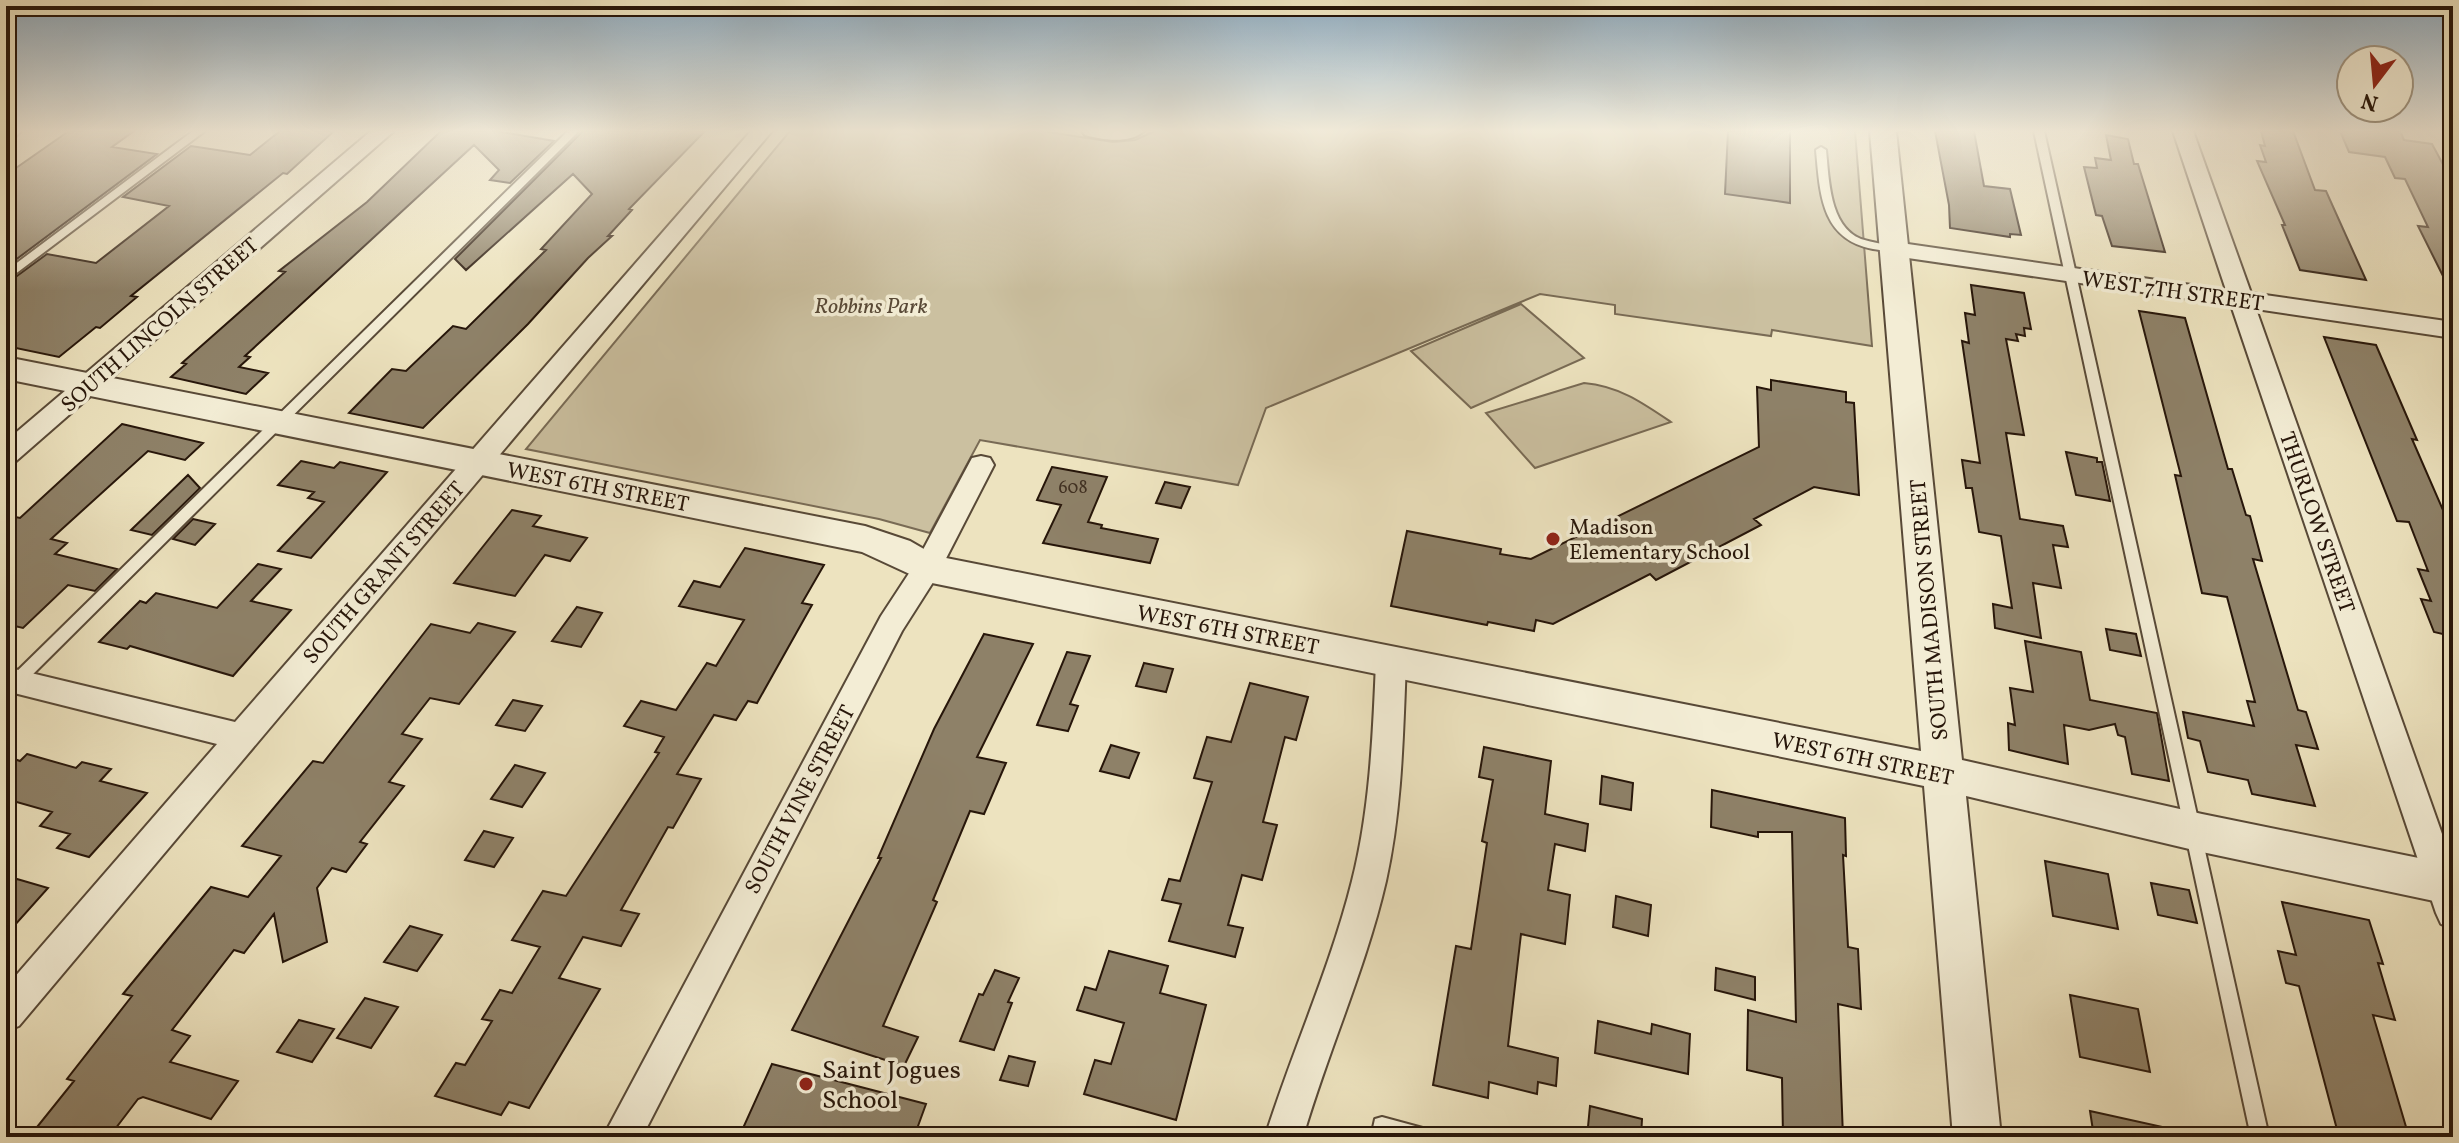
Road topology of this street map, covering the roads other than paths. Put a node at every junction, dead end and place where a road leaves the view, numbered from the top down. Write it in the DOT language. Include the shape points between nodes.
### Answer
graph roads {
  1 [pos="129,184"];
  2 [pos="322,184"];
  3 [pos="520,184"];
  4 [pos="716,184"];
  5 [pos="1825,184"];
  6 [pos="1888,184"];
  7 [pos="2051,184"];
  8 [pos="2201,184"];
  9 [pos="1894,249"];
  10 [pos="2071,275"];
  11 [pos="6,277"];
  12 [pos="2241,299"];
  13 [pos="2453,330"];
  14 [pos="6,368"];
  15 [pos="89,384"];
  16 [pos="280,422"];
  17 [pos="6,455"];
  18 [pos="477,462"];
  19 [pos="981,465"];
  20 [pos="927,568"];
  21 [pos="1391,662"];
  22 [pos="10,685"];
  23 [pos="242,737"];
  24 [pos="1943,773"];
  25 [pos="2193,831"];
  26 [pos="2449,893"];
  27 [pos="6,1014"];
  28 [pos="1381,1132"];
  29 [pos="622,1137"];
  30 [pos="1284,1137"];
  31 [pos="1423,1137"];
  32 [pos="1977,1137"];
  33 [pos="2260,1137"];
  1 -- 11 [label="lane"];
  2 -- 15 [label="street, SOUTH LINCOLN STREET"];
  3 -- 16 [label="lane"];
  4 -- 18 [label="street, SOUTH GRANT STREET"];
  5 -- 9 [label="lane" via="1834,221 1852,239"];
  6 -- 9 [label="street, SOUTH MADISON STREET"];
  7 -- 10 [label="lane"];
  8 -- 12 [label="street, THURLOW STREET"];
  9 -- 10 [label="street, WEST 7TH STREET"];
  9 -- 24 [label="street, SOUTH MADISON STREET"];
  10 -- 12 [label="street, WEST 7TH STREET"];
  10 -- 25 [label="lane"];
  12 -- 13 [label="street, WEST 7TH STREET"];
  12 -- 26 [label="street, THURLOW STREET"];
  14 -- 15 [label="street, WEST 6TH STREET"];
  15 -- 16 [label="street, WEST 6TH STREET"];
  15 -- 17 [label="street, SOUTH LINCOLN STREET"];
  16 -- 18 [label="street, WEST 6TH STREET"];
  16 -- 22 [label="lane"];
  18 -- 20 [label="street, WEST 6TH STREET" via="865,539"];
  18 -- 23 [label="street, SOUTH GRANT STREET"];
  19 -- 20 [label="street, SOUTH VINE STREET"];
  20 -- 21 [label="street, WEST 6TH STREET"];
  20 -- 29 [label="street, SOUTH VINE STREET" via="891,624"];
  21 -- 24 [label="street, WEST 6TH STREET"];
  21 -- 30 [label="street" via="1386,779 1369,881"];
  22 -- 23 [label="street"];
  23 -- 27 [label="street, SOUTH GRANT STREET"];
  24 -- 25 [label="street, WEST 6TH STREET"];
  24 -- 32 [label="street, SOUTH MADISON STREET"];
  25 -- 26 [label="street, WEST 6TH STREET"];
  25 -- 33 [label="lane"];
  28 -- 31 [label="lane"];
}
